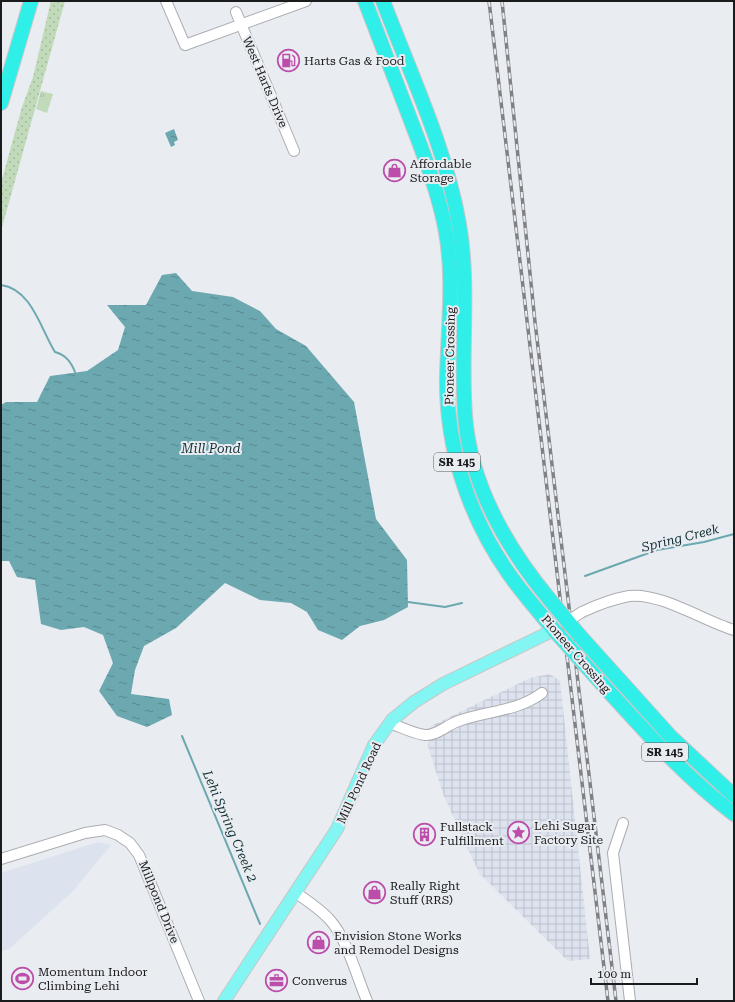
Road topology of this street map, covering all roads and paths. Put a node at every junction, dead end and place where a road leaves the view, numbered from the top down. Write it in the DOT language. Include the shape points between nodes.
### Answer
graph roads {
  1 [pos="32,1"];
  2 [pos="166,1"];
  3 [pos="306,1"];
  4 [pos="365,1"];
  5 [pos="382,1"];
  6 [pos="236,12"];
  7 [pos="241,24"];
  8 [pos="1,103"];
  9 [pos="294,151"];
  10 [pos="568,622"];
  11 [pos="554,630"];
  12 [pos="734,630"];
  13 [pos="542,693"];
  14 [pos="390,723"];
  15 [pos="734,796"];
  16 [pos="734,814"];
  17 [pos="623,823"];
  18 [pos="1,859"];
  19 [pos="296,893"];
  20 [pos="199,1001"];
  21 [pos="224,1001"];
  22 [pos="366,1001"];
  23 [pos="630,1001"];
  1 -- 8 [label="highway"];
  2 -- 7 [label="street" via="185,45"];
  3 -- 7 [label="street"];
  4 -- 11 [label="highway, Pioneer Crossing / SR 145" via="419,143 446,227 451,296 447,380 449,416 453,447 463,483 476,516 509,574"];
  5 -- 10 [label="highway, Pioneer Crossing / SR 145, bridge" via="435,136 459,222 464,259 465,416 478,478 489,508 504,536"];
  6 -- 7 [label="street, West Harts Drive"];
  7 -- 9 [label="street, West Harts Drive"];
  10 -- 12 [label="street, bridge" via="582,612 612,601 630,596 644,596"];
  10 -- 15 [label="highway, Pioneer Crossing / SR 145, bridge" via="670,736"];
  11 -- 14 [label="main road, Mill Pond Road" via="443,684 414,702"];
  11 -- 16 [label="highway, Pioneer Crossing / SR 145, bridge" via="657,744 714,799"];
  13 -- 14 [label="street" via="509,709 490,711 458,721 432,734 425,735"];
  14 -- 19 [label="main road, Mill Pond Road" via="374,745 337,829"];
  17 -- 23 [label="street" via="613,853"];
  18 -- 20 [label="street, Millpond Drive" via="105,830 130,843 139,855"];
  19 -- 21 [label="main road, Mill Pond Road"];
  19 -- 22 [label="street" via="330,920 340,934"];
}
